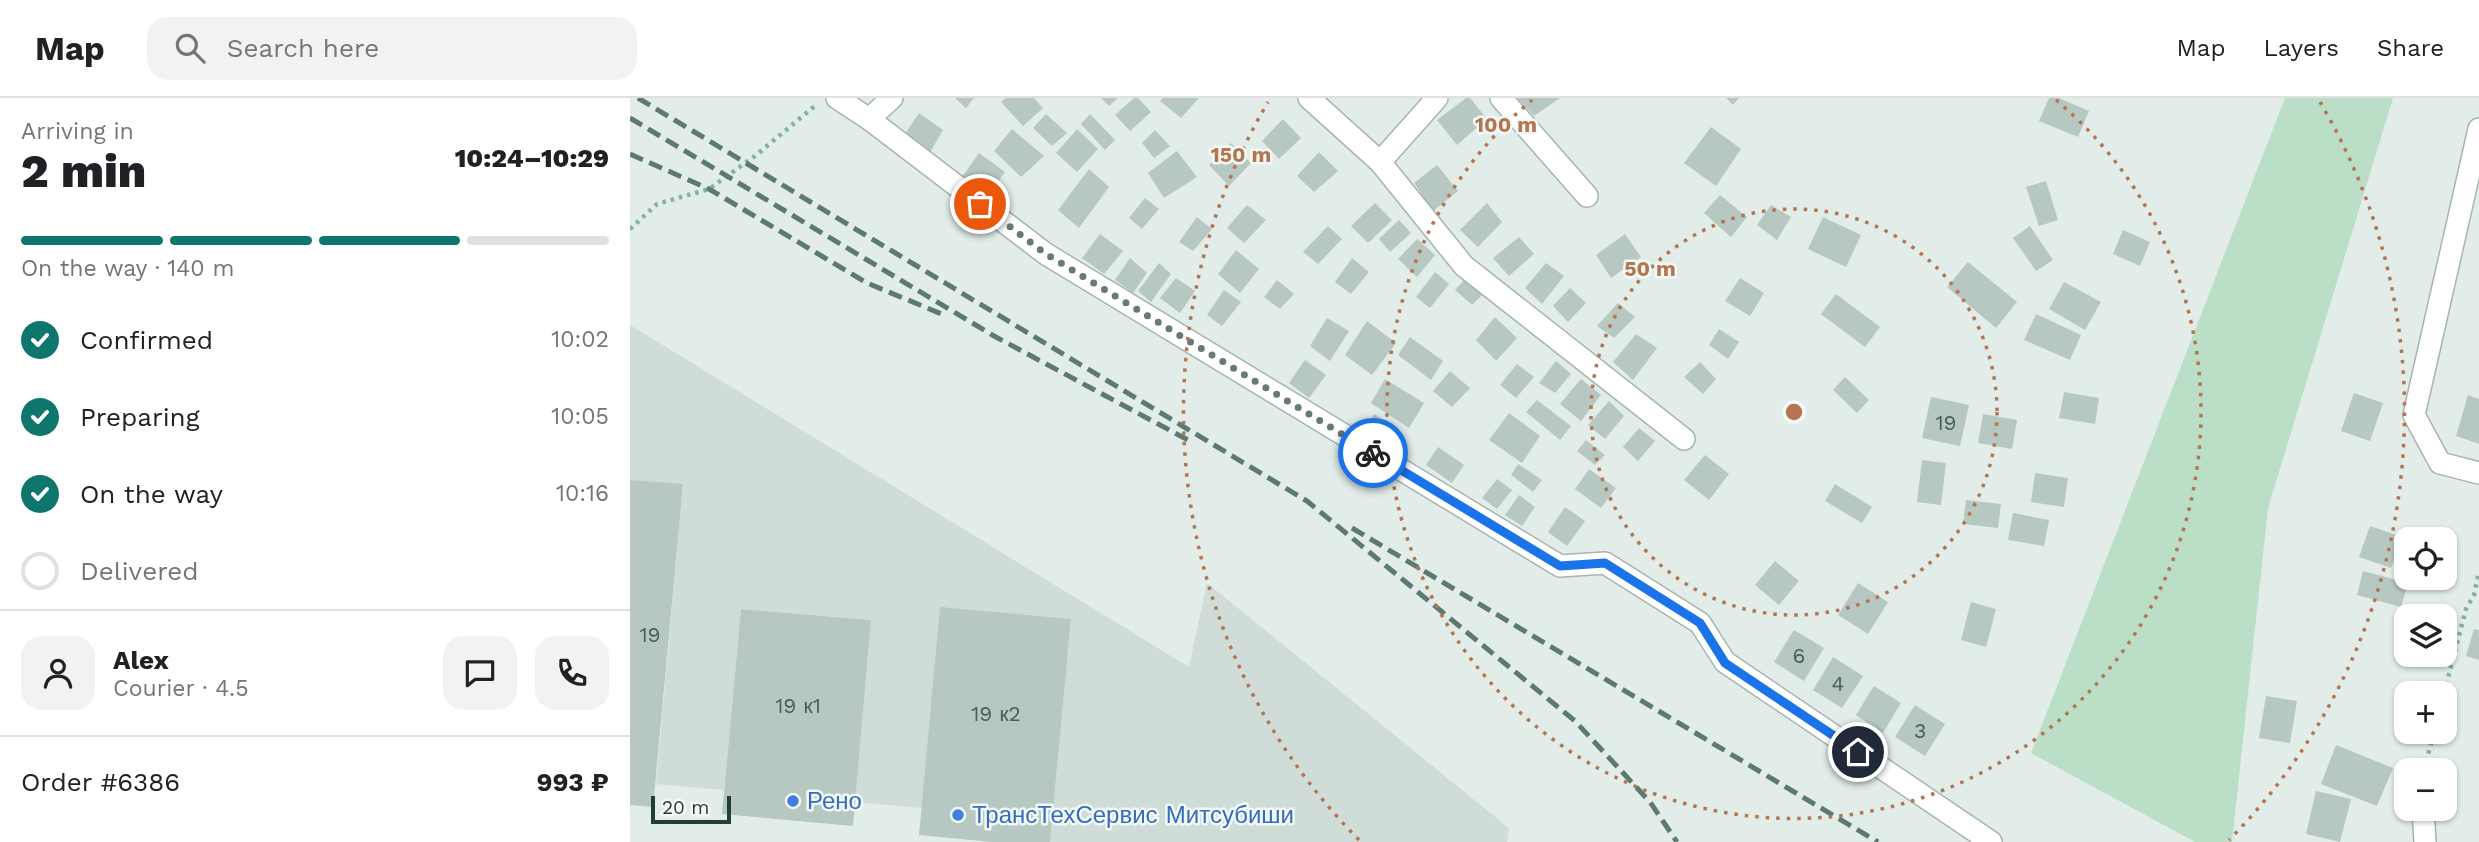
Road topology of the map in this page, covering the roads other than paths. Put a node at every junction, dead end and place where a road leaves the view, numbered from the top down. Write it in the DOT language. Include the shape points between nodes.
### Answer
graph roads {
  1 [pos="892,98"];
  2 [pos="1310,98"];
  3 [pos="1437,98"];
  4 [pos="1501,98"];
  5 [pos="846,101"];
  6 [pos="869,118"];
  7 [pos="2479,129"];
  8 [pos="1380,162"];
  9 [pos="1587,197"];
  10 [pos="1684,439"];
  11 [pos="2479,473"];
  12 [pos="2424,821"];
  13 [pos="1991,842"];
  14 [pos="2425,842"];
  1 -- 6 [label="street"];
  2 -- 8 [label="street"];
  3 -- 8 [label="street"];
  4 -- 9 [label="street"];
  5 -- 6 [label="street"];
  6 -- 13 [label="street" via="1046,254 1560,566 1605,563 1700,623 1725,663"];
  7 -- 11 [label="street" via="2414,415 2440,463"];
  8 -- 10 [label="street" via="1464,266"];
  12 -- 14 [label="street"];
}
